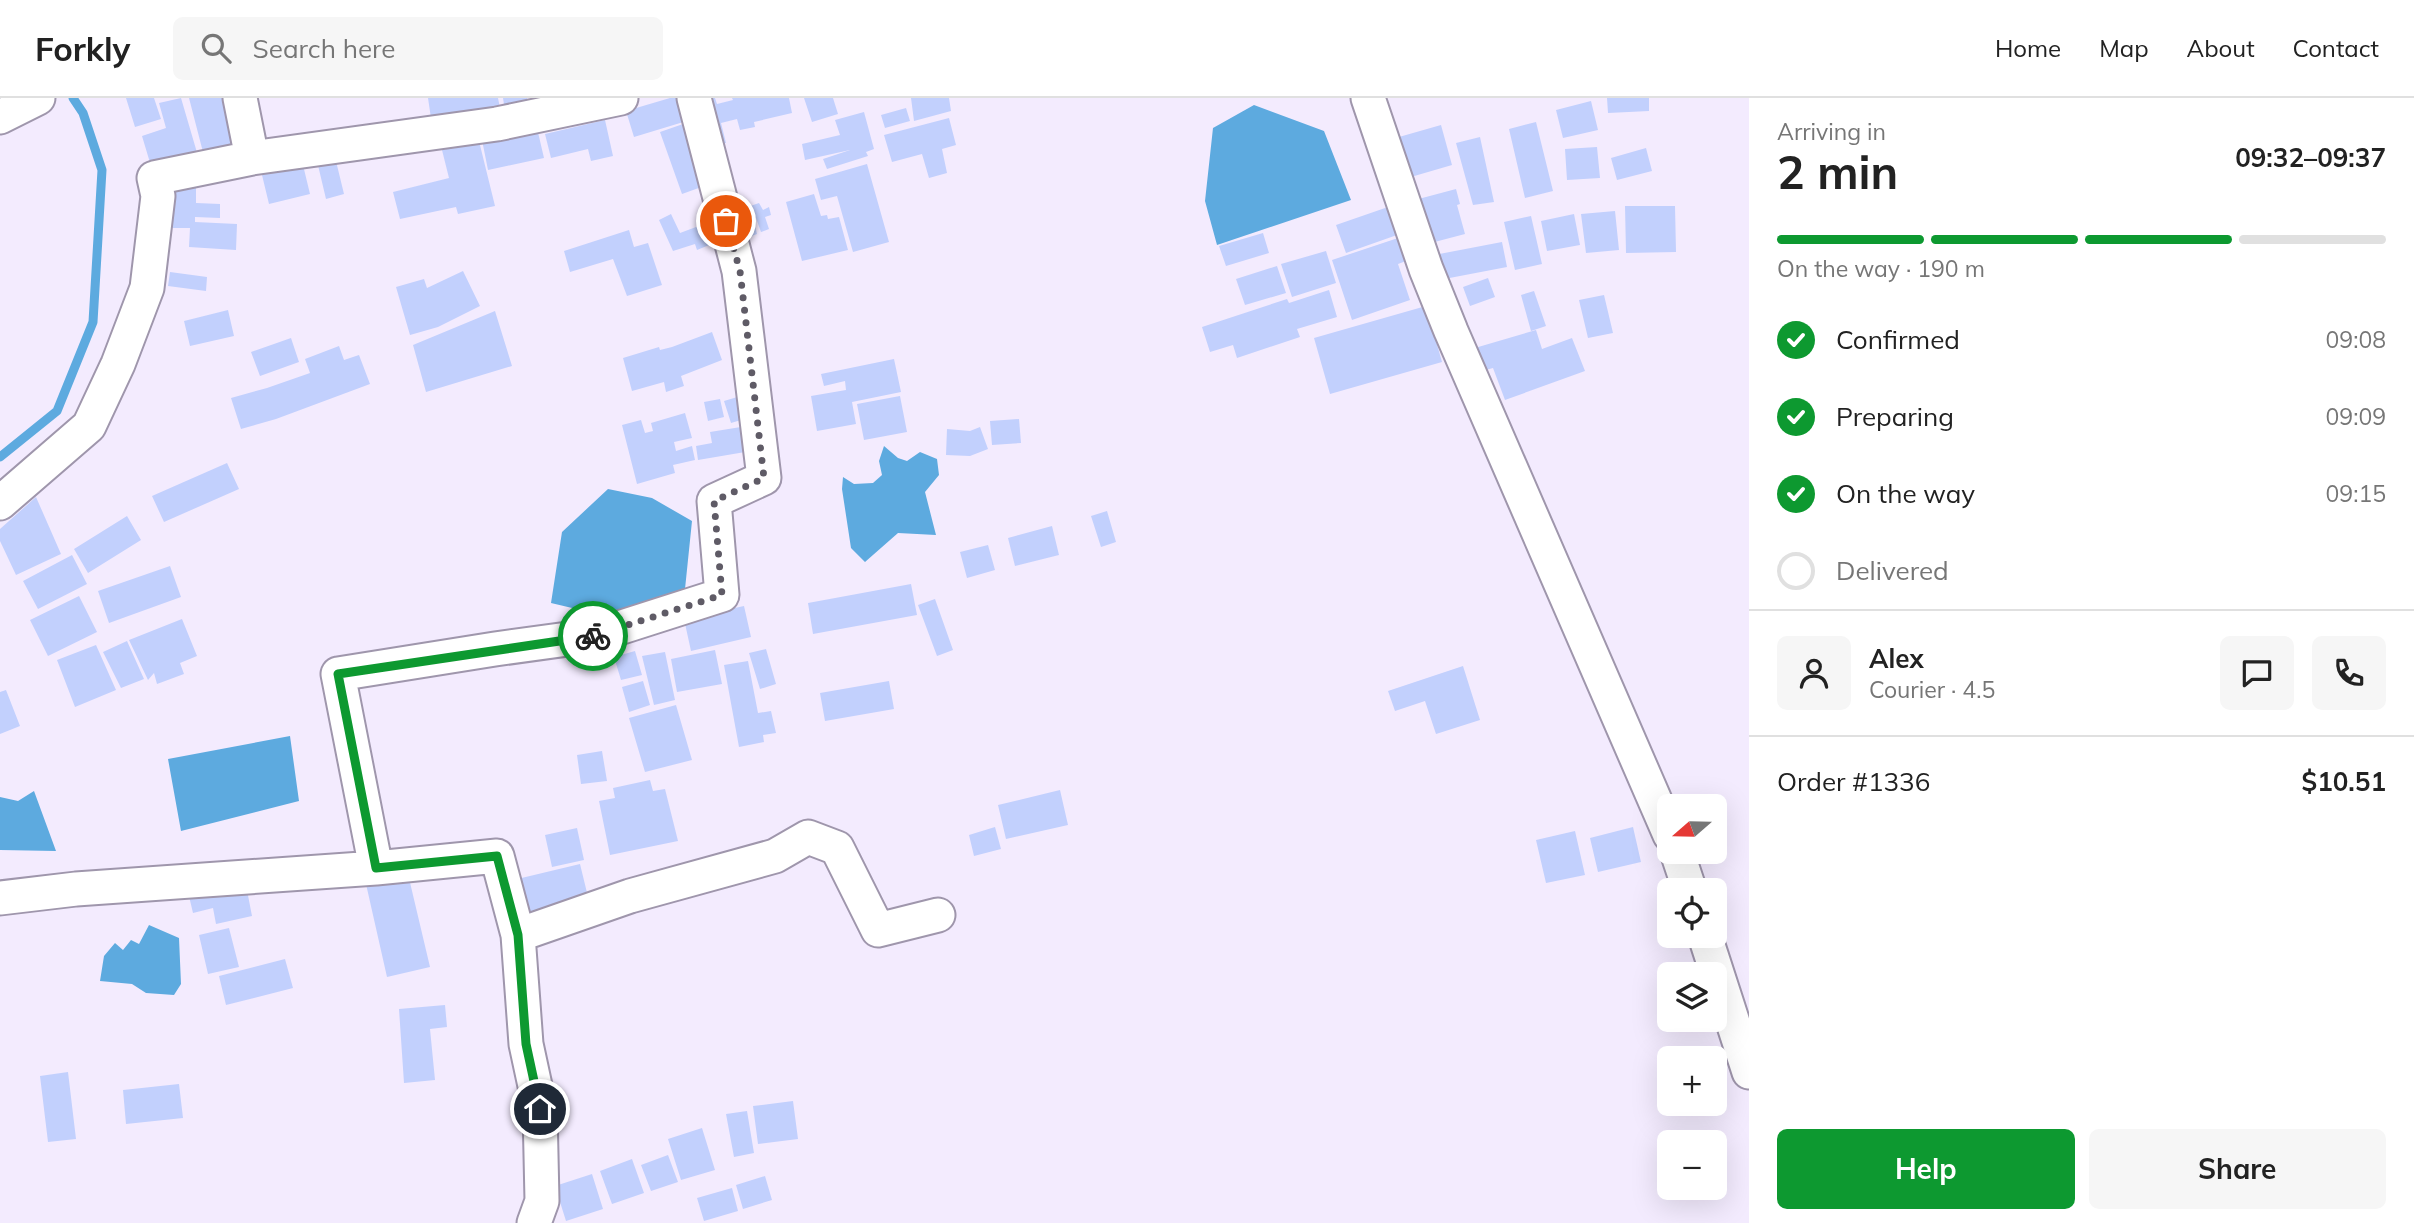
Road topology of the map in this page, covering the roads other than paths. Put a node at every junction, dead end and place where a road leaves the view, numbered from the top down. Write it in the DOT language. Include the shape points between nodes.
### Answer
graph roads {
  1 [pos="38,98"];
  2 [pos="240,98"];
  3 [pos="621,98"];
  4 [pos="694,98"];
  5 [pos="1368,98"];
  6 [pos="0,117"];
  7 [pos="252,158"];
  8 [pos="0,503"];
  9 [pos="1657,805"];
  10 [pos="376,868"];
  11 [pos="0,898"];
  12 [pos="938,915"];
  13 [pos="518,935"];
  14 [pos="1709,948"];
  15 [pos="1749,1072"];
  16 [pos="534,1223"];
  1 -- 6 [label="street"];
  2 -- 7 [label="street"];
  3 -- 7 [label="street" via="497,124"];
  4 -- 10 [label="street" via="740,271 764,478 714,501 722,595 597,635 338,674"];
  5 -- 9 [label="street" via="1451,331"];
  7 -- 8 [label="street" via="154,177 158,196 147,288 89,426"];
  10 -- 11 [label="street"];
  10 -- 13 [label="street" via="497,856"];
  12 -- 13 [label="street" via="878,930 837,849 808,838 775,856 630,896"];
  13 -- 16 [label="street" via="526,1044 540,1109 542,1201"];
  14 -- 15 [label="street"];
}
